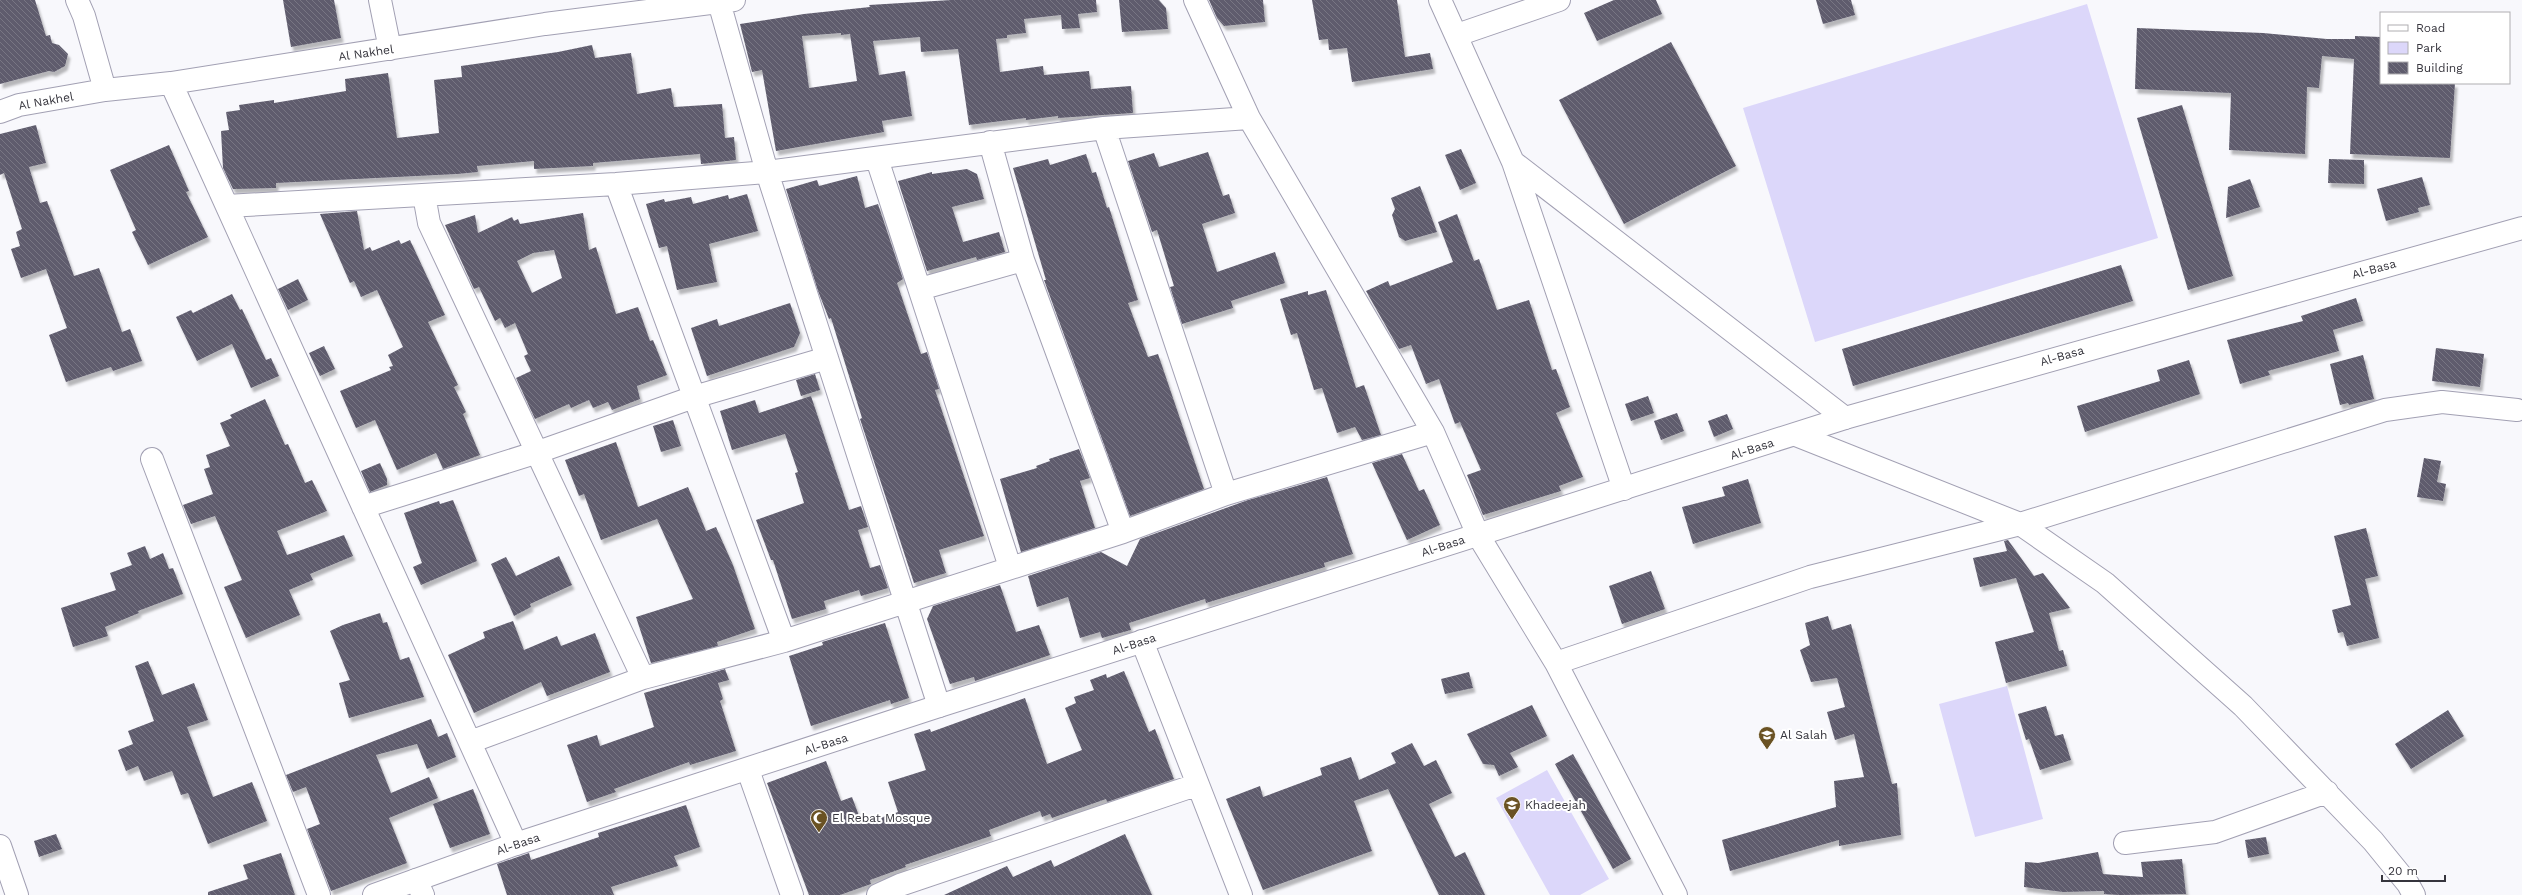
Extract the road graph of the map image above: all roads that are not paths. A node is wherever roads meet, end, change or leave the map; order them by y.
1 (77, 0) edge
2 (380, 0) edge
3 (1195, 0) edge
4 (1440, 0) edge
5 (1559, 0) edge
6 (726, 1) edge
7 (1457, 35) junction
8 (390, 49) junction
9 (171, 84) junction
10 (106, 90) junction
11 (0, 112) edge
12 (1249, 118) junction
13 (1104, 128) junction
14 (990, 142) junction
15 (877, 159) junction
16 (1513, 162) junction
17 (767, 172) junction
18 (616, 184) junction
19 (424, 195) junction
20 (227, 206) junction
21 (2522, 228) edge
22 (1023, 260) junction
23 (920, 289) junction
24 (827, 358) junction
25 (694, 397) junction
26 (2516, 410) dead end
27 (1845, 418) junction
28 (1433, 432) junction
29 (1796, 435) junction
30 (538, 452) junction
31 (152, 459) dead end
32 (1624, 489) junction
33 (1226, 494) junction
34 (363, 507) junction
35 (2020, 524) junction
36 (1123, 532) junction
37 (1478, 535) junction
38 (1010, 567) junction
39 (904, 602) junction
40 (784, 640) junction
41 (1142, 641) junction
42 (1556, 664) junction
43 (643, 678) junction
44 (939, 706) junction
45 (470, 742) junction
46 (748, 770) junction
47 (1196, 784) junction
48 (2327, 792) junction
49 (2124, 843) dead end
50 (516, 844) junction
51 (0, 846) edge
52 (419, 887) edge
53 (17, 895) edge
54 (319, 895) edge
55 (374, 895) edge
56 (792, 895) edge
57 (878, 895) edge
58 (1241, 895) edge
59 (1676, 895) edge
60 (2414, 895) edge

1 - 10 street
2 - 8 street
3 - 12 street
4 - 7 street
5 - 7 street
6 - 8 street, Al Nakhel
6 - 17 street
7 - 16 street
8 - 9 street, Al Nakhel
9 - 10 street, Al Nakhel
9 - 20 street
10 - 11 street, Al Nakhel
12 - 13 street
12 - 28 street
13 - 14 street
13 - 33 street
14 - 15 street
14 - 22 street
15 - 17 street
15 - 23 street
16 - 27 street
16 - 32 street
17 - 18 street
17 - 24 street
18 - 19 street
18 - 25 street
19 - 20 street
19 - 30 street
20 - 34 street
21 - 27 street, Al-Basa
22 - 23 street
22 - 36 street
23 - 38 street
24 - 25 street
24 - 39 street
25 - 30 street
25 - 40 street
26 - 35 street
27 - 29 street, Al-Basa
28 - 33 street
28 - 37 street
29 - 32 street, Al-Basa
29 - 35 street
30 - 34 street
30 - 43 street
31 - 54 street
32 - 37 street, Al-Basa
33 - 36 street
34 - 45 street
35 - 42 street
35 - 48 street
36 - 38 street
37 - 41 street, Al-Basa
37 - 42 street
38 - 39 street
39 - 40 street
39 - 44 street
40 - 43 street
41 - 44 street, Al-Basa
41 - 47 street
42 - 59 street
43 - 45 street
44 - 46 street, Al-Basa
45 - 50 street
46 - 50 street, Al-Basa
46 - 56 street
47 - 57 street
47 - 58 street
48 - 49 street
48 - 60 street
50 - 52 street, Al-Basa
51 - 53 street
52 - 55 street, Al-Basa

